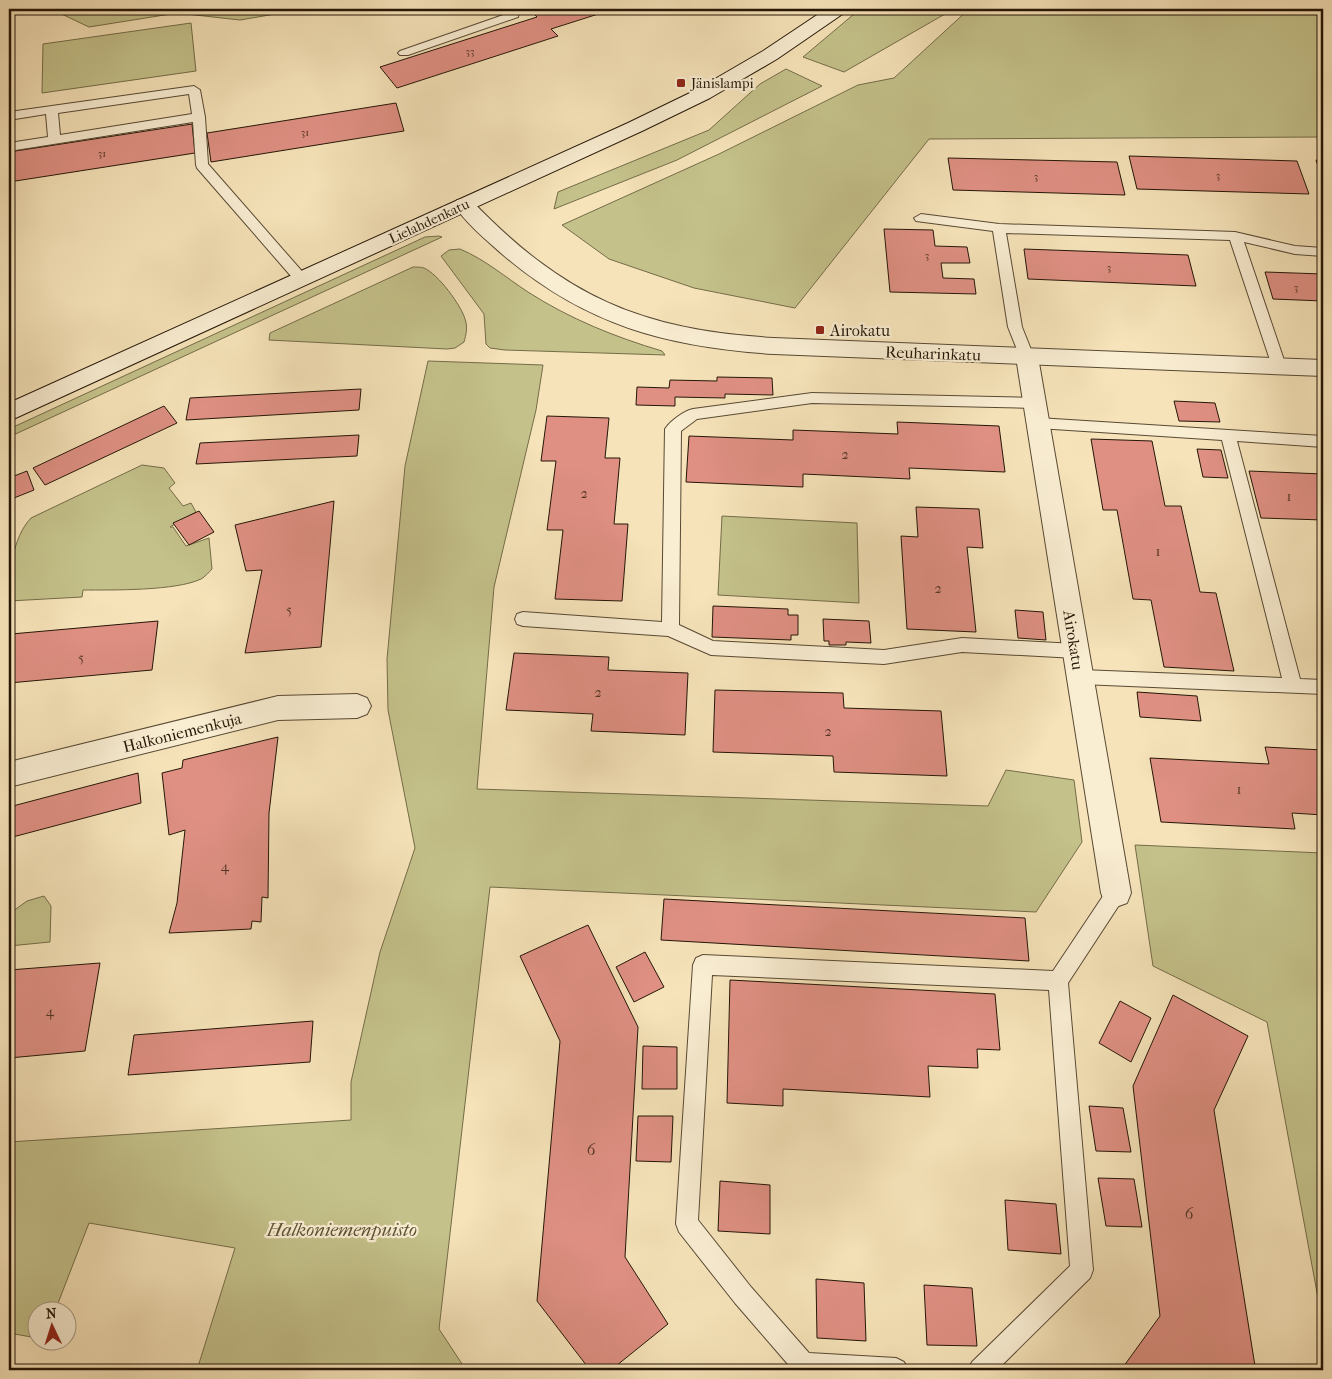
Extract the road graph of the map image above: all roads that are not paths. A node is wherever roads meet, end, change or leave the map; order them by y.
1 (515, 9) edge
2 (838, 9) edge
3 (404, 53) dead end
4 (52, 110) junction
5 (9, 116) edge
6 (199, 118) junction
7 (54, 140) junction
8 (9, 147) edge
9 (464, 205) junction
10 (921, 218) dead end
11 (999, 228) junction
12 (1235, 236) junction
13 (1323, 252) edge
14 (302, 280) junction
15 (1026, 357) junction
16 (1279, 366) junction
17 (1323, 368) edge
18 (10, 409) edge
19 (1037, 413) junction
20 (1228, 435) junction
21 (1323, 441) edge
22 (523, 619) dead end
23 (670, 629) junction
24 (1076, 651) junction
25 (1080, 677) junction
26 (1293, 686) junction
27 (1323, 687) edge
28 (357, 706) dead end
29 (9, 775) edge
30 (1116, 893) joint
31 (1058, 981) junction
32 (896, 1370) edge
33 (980, 1370) edge

1 - 3 lane
2 - 9 street, Lielahdenkatu
4 - 5 lane
4 - 6 lane
4 - 7 lane
6 - 7 lane
6 - 14 lane
7 - 8 lane
9 - 14 street, Lielahdenkatu
9 - 15 street, Reuharinkatu
10 - 11 lane
11 - 12 lane
11 - 15 lane
12 - 13 lane
12 - 16 lane
14 - 18 street, Lielahdenkatu
15 - 16 street, Reuharinkatu
15 - 19 street, Airokatu
16 - 17 street, Reuharinkatu
19 - 20 lane
19 - 23 lane
19 - 24 street, Airokatu
20 - 21 lane
20 - 26 lane
22 - 23 lane
23 - 24 lane
24 - 25 street, Airokatu
25 - 26 lane
25 - 30 street, Airokatu
26 - 27 lane
28 - 29 street, Halkoniemenkuja
30 - 31 lane
31 - 32 lane
31 - 33 lane

